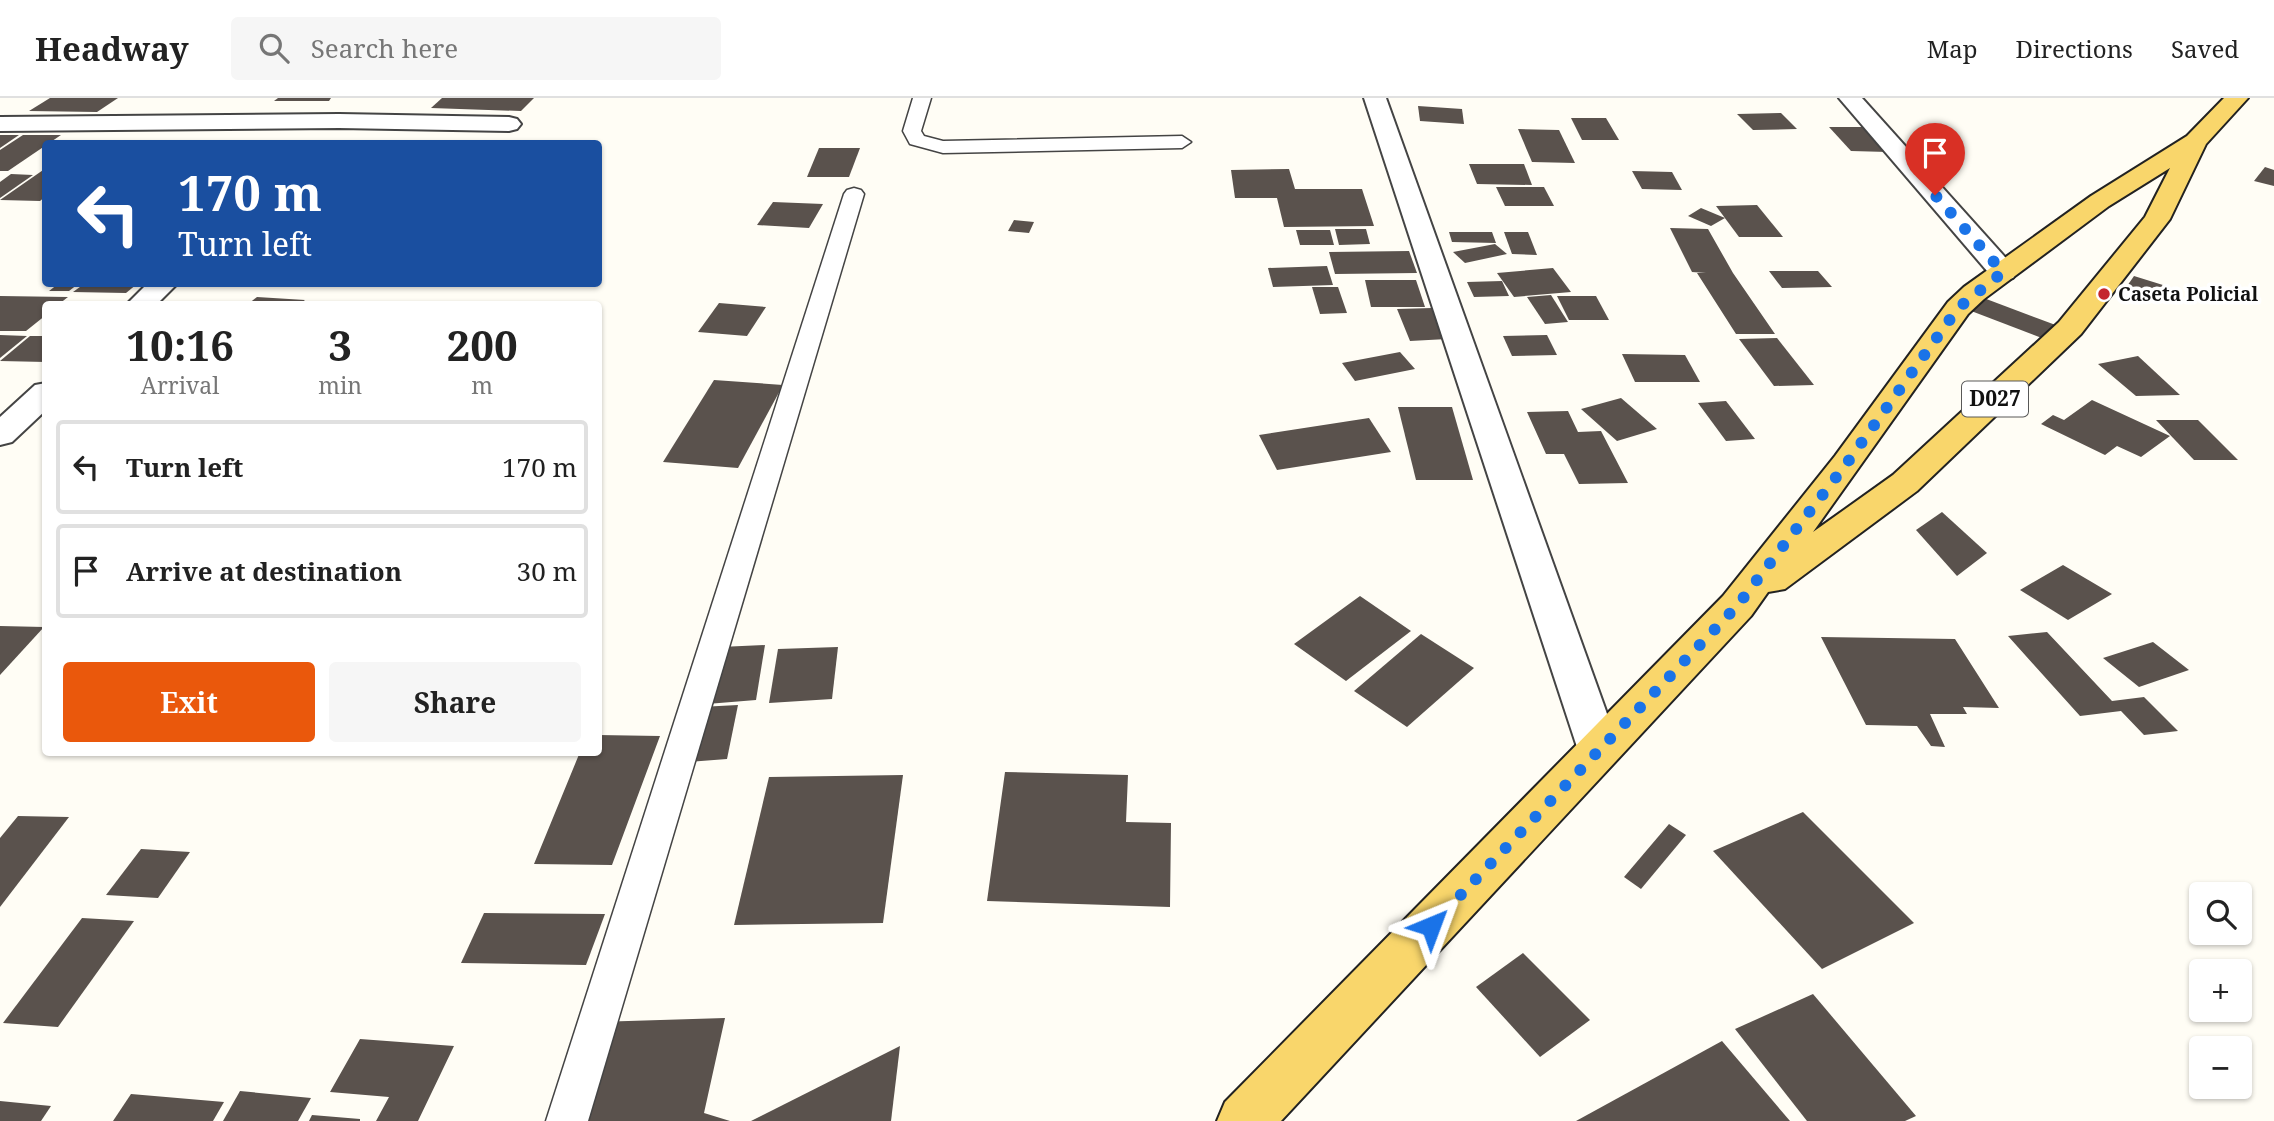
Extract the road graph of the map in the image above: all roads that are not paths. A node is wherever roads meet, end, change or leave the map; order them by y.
1 (368, 98) edge
2 (922, 98) edge
3 (1375, 98) edge
4 (1850, 98) edge
5 (2237, 98) edge
6 (339, 121) junction
7 (0, 124) edge
8 (509, 124) dead end
9 (318, 140) edge
10 (2195, 141) junction
11 (1182, 142) dead end
12 (854, 194) dead end
13 (2003, 272) junction
14 (160, 287) edge
15 (144, 301) edge
16 (42, 397) edge
17 (0, 435) edge
18 (1737, 606) junction
19 (1599, 750) junction
20 (568, 1121) edge
21 (1244, 1121) edge

1 - 6 street
2 - 11 lane
3 - 19 street
4 - 13 street
5 - 10 main road, D027
6 - 7 street
6 - 8 street
6 - 9 street
10 - 13 main road, D027
10 - 18 main road, D027
12 - 20 lane
13 - 18 main road, D027
14 - 15 street
16 - 17 street
18 - 19 main road, D027
19 - 21 main road, D027

